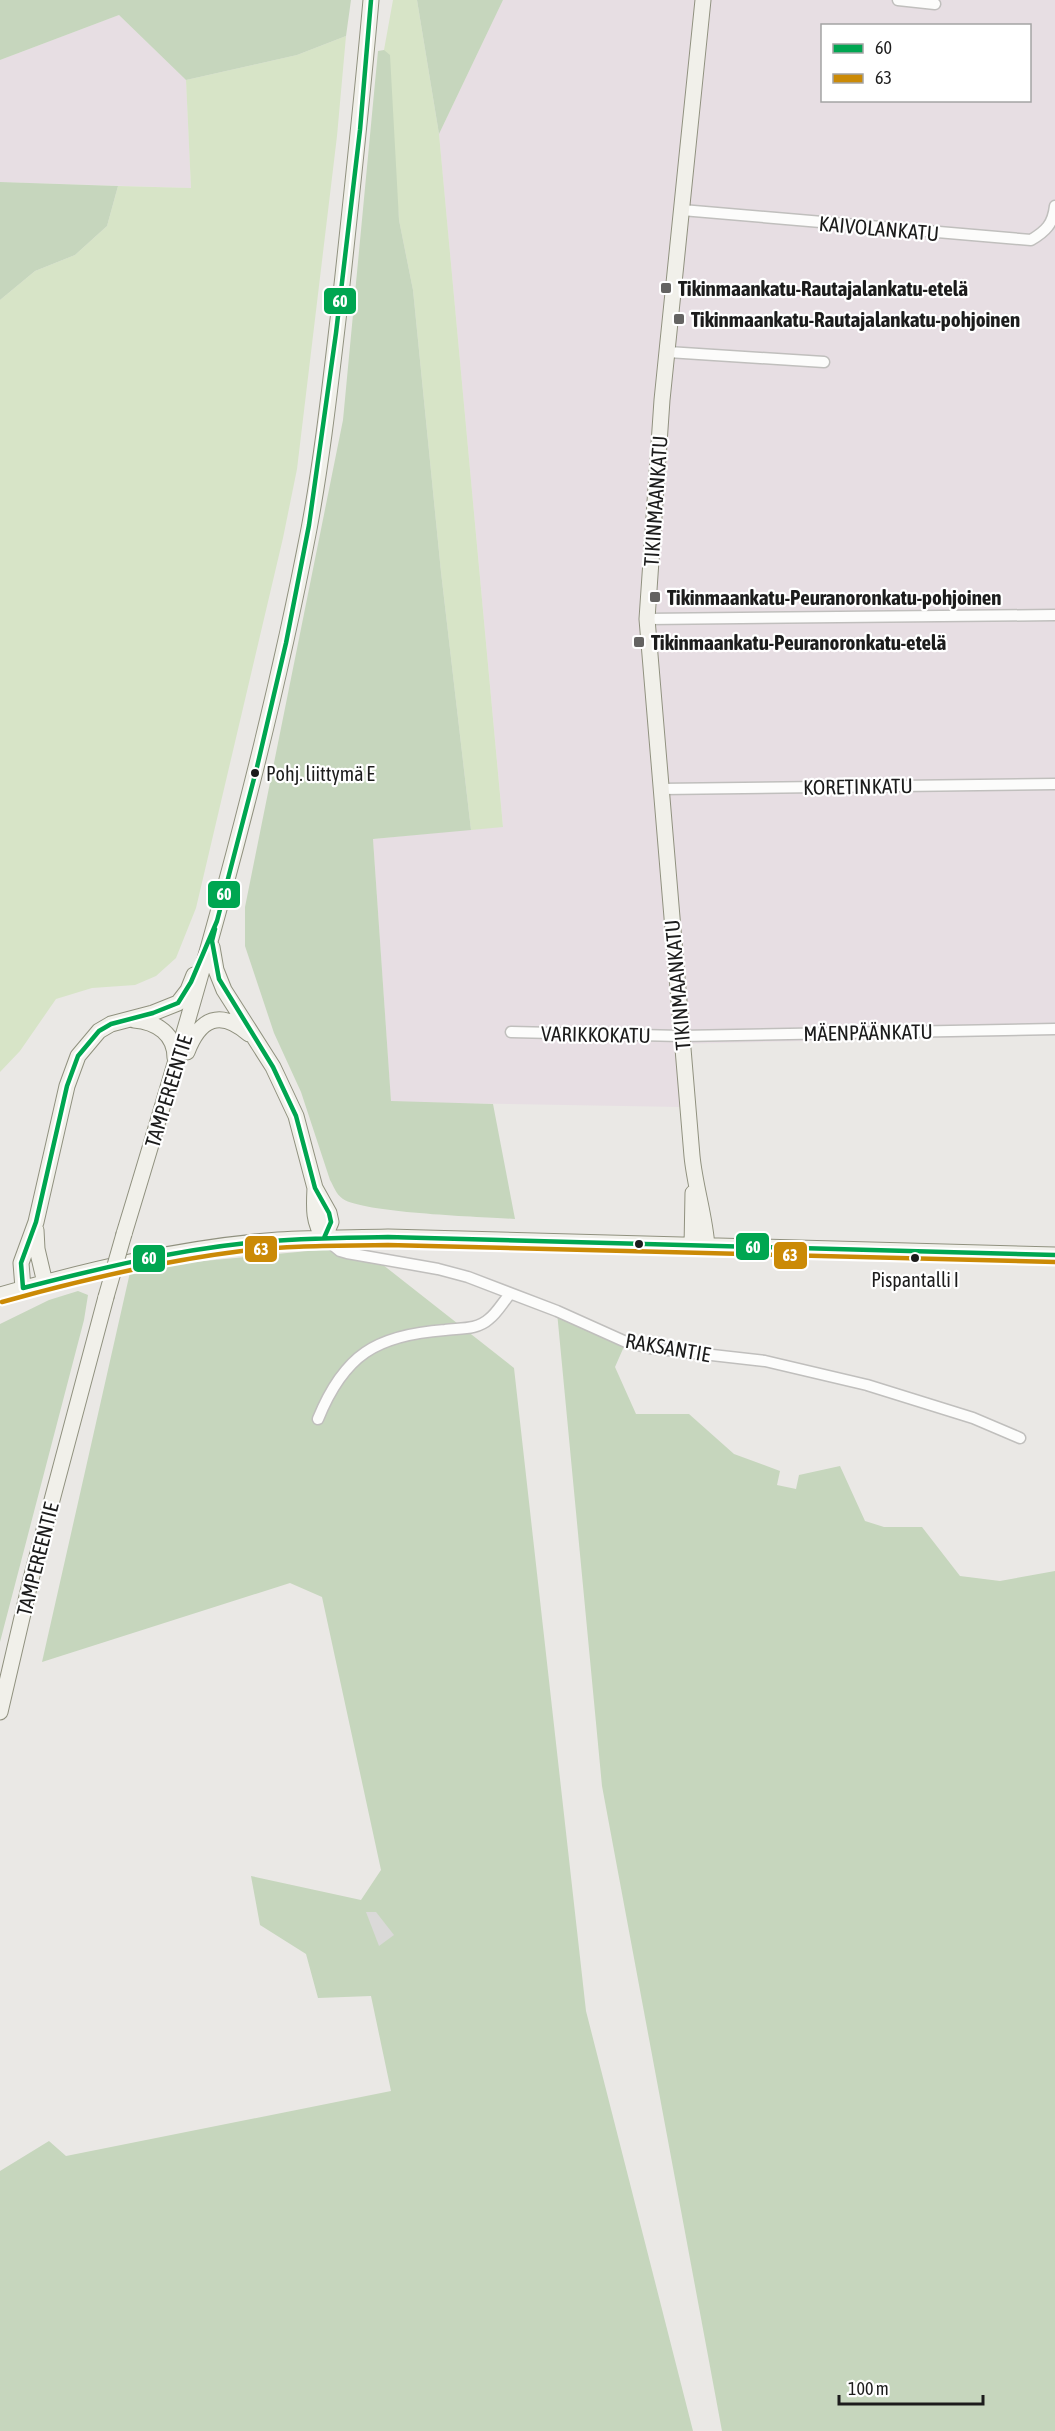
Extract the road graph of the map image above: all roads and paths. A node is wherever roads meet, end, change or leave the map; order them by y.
1 (371, 0) edge
2 (703, 0) edge
3 (898, 0) edge
4 (935, 3) dead end
5 (1055, 206) edge
6 (682, 210) junction
7 (668, 352) junction
8 (824, 362) dead end
9 (1055, 615) edge
10 (647, 619) junction
11 (1055, 784) edge
12 (661, 789) junction
13 (217, 921) junction
14 (212, 941) junction
15 (125, 1020) junction
16 (1055, 1029) edge
17 (511, 1032) dead end
18 (681, 1036) junction
19 (263, 1050) junction
20 (174, 1070) junction
21 (160, 1118) junction
22 (36, 1222) junction
23 (324, 1238) junction
24 (699, 1247) junction
25 (1055, 1255) edge
26 (45, 1282) junction
27 (22, 1288) junction
28 (510, 1294) junction
29 (0, 1295) edge
30 (318, 1419) dead end
31 (1020, 1438) dead end
32 (0, 1712) edge

1 - 13 main road, TAMPEREENTIE
2 - 6 main road, TIKINMAANKATU
3 - 4 street
5 - 6 street, KAIVOLANKATU
6 - 7 main road, TIKINMAANKATU
7 - 8 street
7 - 10 main road, TIKINMAANKATU
9 - 10 street
10 - 12 main road, TIKINMAANKATU
11 - 12 street, KORETINKATU
12 - 18 main road, TIKINMAANKATU
13 - 14 main road, TAMPEREENTIE
13 - 15 main road
14 - 19 main road
14 - 20 main road, TAMPEREENTIE
15 - 20 main road
15 - 22 main road
16 - 18 street, MÄENPÄÄNKATU
17 - 18 street, VARIKKOKATU
18 - 24 main road, TIKINMAANKATU
19 - 21 main road
19 - 23 main road
20 - 21 main road, TAMPEREENTIE
21 - 32 main road, TAMPEREENTIE, bridge
22 - 26 main road
22 - 27 main road
23 - 24 main road
23 - 26 main road
23 - 28 street, RAKSANTIE
24 - 25 main road
26 - 27 main road
27 - 29 main road
28 - 30 street
28 - 31 street, RAKSANTIE

